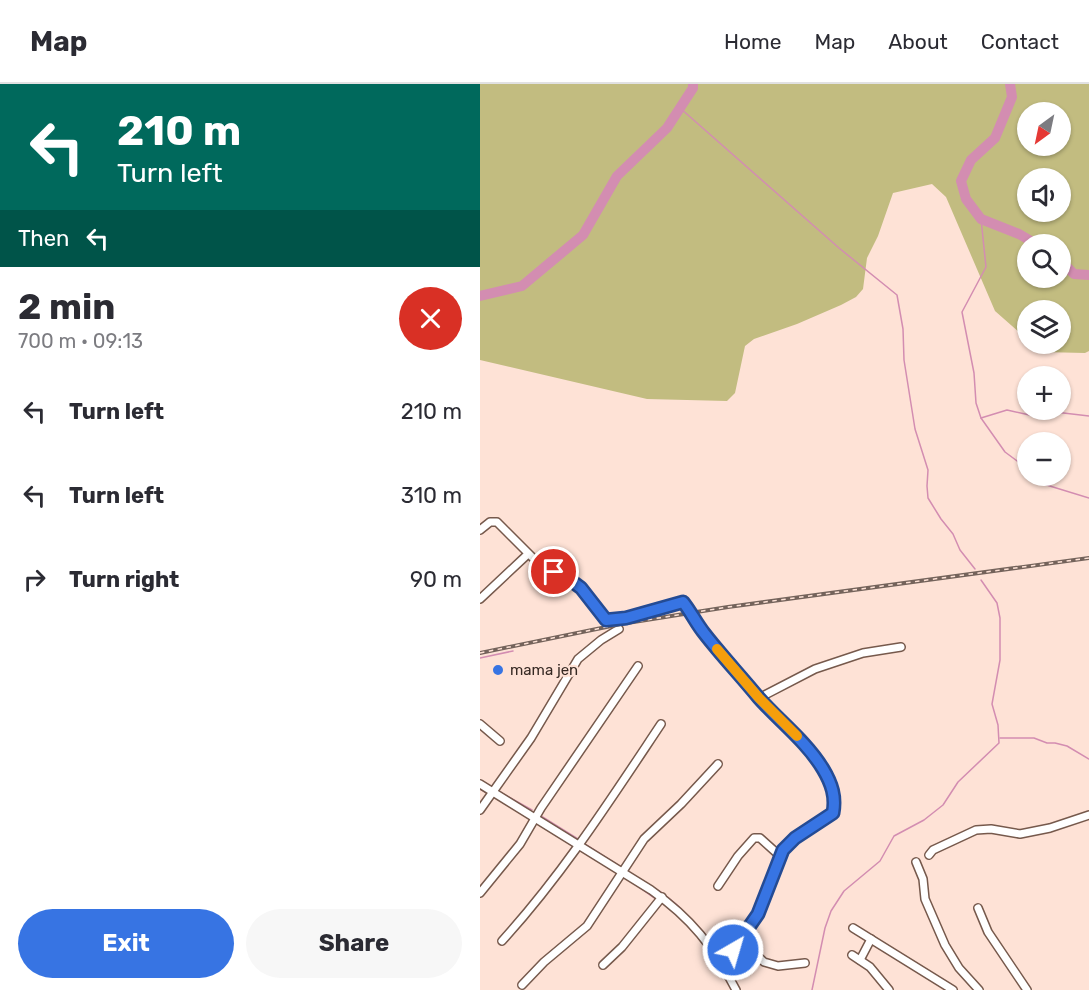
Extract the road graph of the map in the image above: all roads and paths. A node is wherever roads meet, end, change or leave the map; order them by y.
1 (480, 530) edge
2 (528, 554) junction
3 (480, 599) edge
4 (619, 629) dead end
5 (900, 648) dead end
6 (638, 666) dead end
7 (759, 698) junction
8 (480, 724) edge
9 (661, 724) dead end
10 (500, 741) dead end
11 (718, 764) dead end
12 (480, 784) edge
13 (493, 791) junction
14 (480, 810) edge
15 (1089, 815) edge
16 (536, 817) junction
17 (580, 845) junction
18 (780, 855) junction
19 (929, 855) dead end
20 (916, 862) dead end
21 (622, 872) junction
22 (718, 886) dead end
23 (480, 893) edge
24 (662, 897) junction
25 (978, 908) dead end
26 (853, 928) dead end
27 (871, 939) junction
28 (741, 940) junction
29 (502, 941) dead end
30 (852, 955) dead end
31 (860, 960) junction
32 (805, 963) dead end
33 (722, 964) junction
34 (603, 965) dead end
35 (522, 985) dead end
36 (736, 990) edge
37 (889, 990) edge
38 (953, 990) edge
39 (979, 990) edge
40 (1027, 990) edge

1 - 2 street
2 - 3 street
2 - 7 street
4 - 13 street
5 - 7 street
6 - 16 street
7 - 18 street
8 - 10 street
9 - 17 street
11 - 21 street
12 - 13 street
13 - 14 street
13 - 16 street
15 - 19 street
16 - 17 street
16 - 23 street
17 - 21 street
17 - 29 street
18 - 22 street
18 - 28 street
20 - 39 street
21 - 24 street
21 - 35 street
24 - 33 street
24 - 34 street
25 - 40 street
26 - 27 street
27 - 31 street
27 - 38 street
28 - 32 street
28 - 33 street
30 - 31 street
31 - 37 street
33 - 36 street

